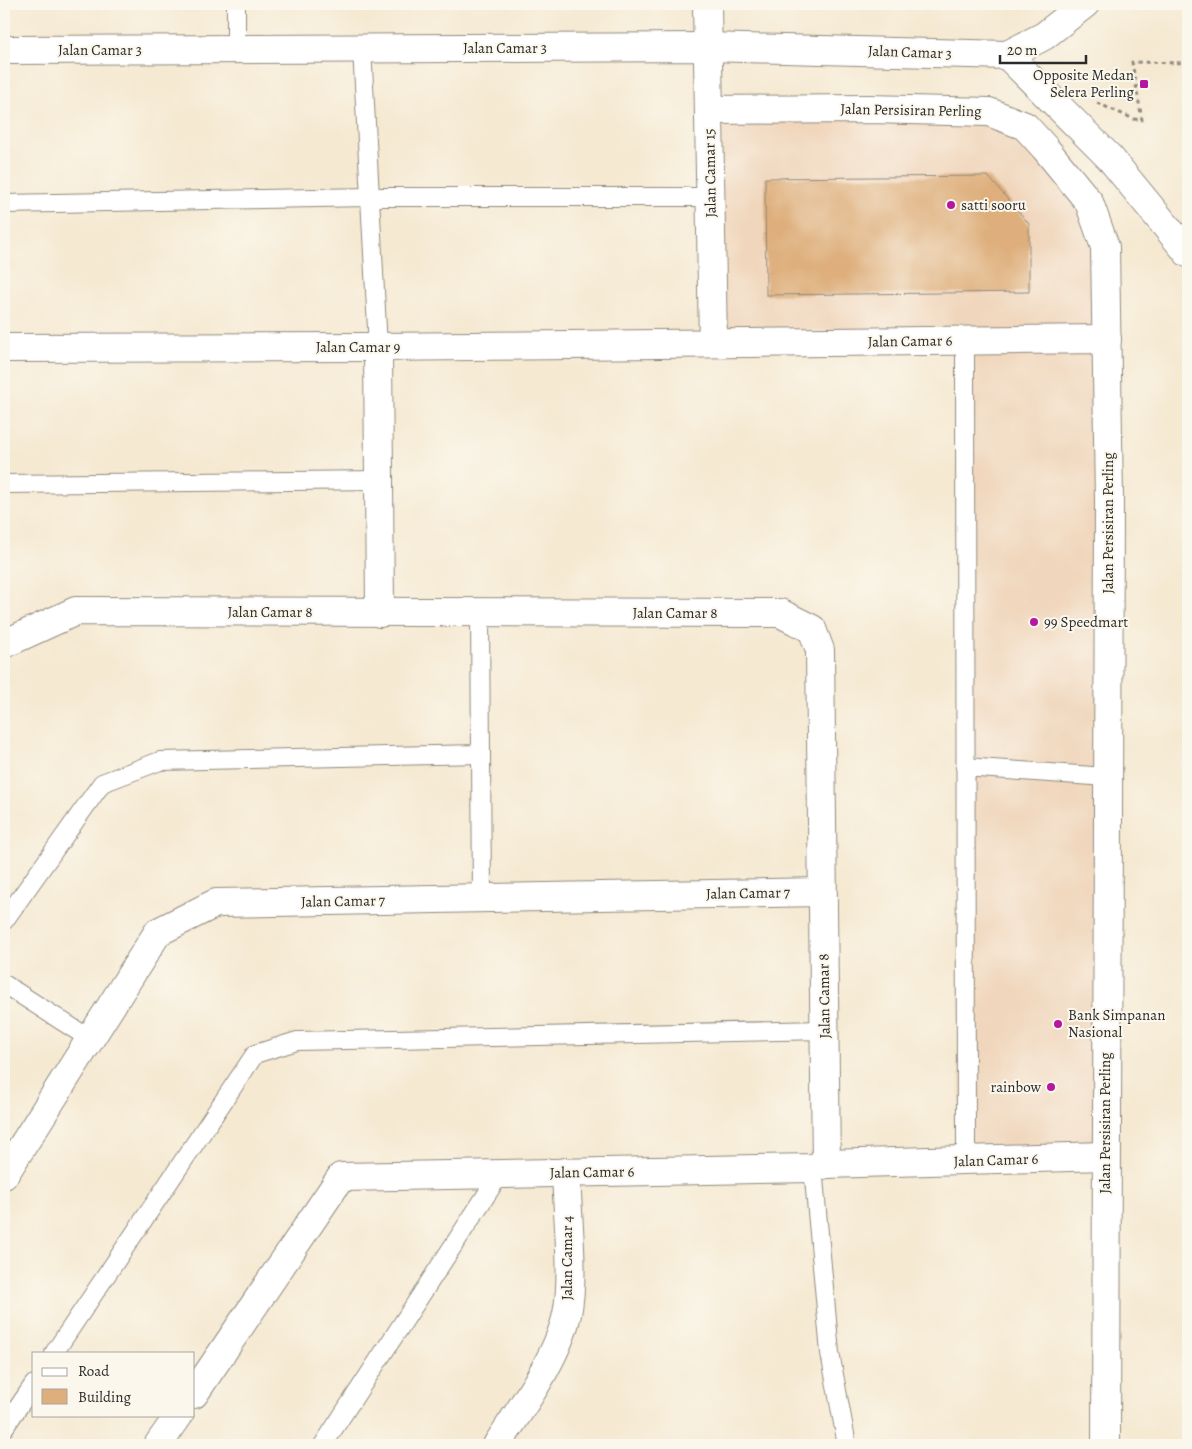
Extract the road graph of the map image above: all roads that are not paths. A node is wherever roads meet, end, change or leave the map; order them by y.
1 (236, 4) edge
2 (707, 4) edge
3 (1085, 4) edge
4 (708, 47) junction
5 (362, 48) junction
6 (236, 49) junction
7 (4, 50) edge
8 (1007, 55) junction
9 (709, 110) junction
10 (370, 197) junction
11 (711, 197) junction
12 (4, 204) edge
13 (1188, 253) edge
14 (1107, 339) junction
15 (966, 340) junction
16 (713, 343) junction
17 (378, 347) junction
18 (4, 348) edge
19 (379, 480) junction
20 (4, 484) edge
21 (380, 612) junction
22 (480, 612) junction
23 (4, 644) edge
24 (481, 754) junction
25 (966, 767) junction
26 (1107, 777) junction
27 (822, 892) junction
28 (482, 898) junction
29 (4, 922) edge
30 (4, 984) edge
31 (824, 1030) junction
32 (90, 1039) junction
33 (1105, 1156) junction
34 (966, 1160) junction
35 (820, 1166) junction
36 (566, 1172) junction
37 (500, 1174) junction
38 (4, 1175) edge
39 (55, 1352) edge
40 (32, 1387) edge
41 (195, 1393) edge
42 (178, 1416) edge
43 (4, 1428) edge
44 (158, 1445) edge
45 (323, 1445) edge
46 (497, 1445) edge
47 (847, 1445) edge
48 (1106, 1445) edge

1 - 6 lane
2 - 4 street, Jalan Camar 15
3 - 8 street, Jalan Camar 3
4 - 5 street, Jalan Camar 3
4 - 8 street, Jalan Camar 3
4 - 9 street, Jalan Camar 15
5 - 6 street, Jalan Camar 3
5 - 10 lane
6 - 7 street, Jalan Camar 3
8 - 13 street
9 - 11 street, Jalan Camar 15
9 - 14 street, Jalan Persisiran Perling
10 - 11 lane
10 - 12 lane
10 - 17 lane
11 - 16 street, Jalan Camar 15
14 - 15 street, Jalan Camar 6
14 - 26 street, Jalan Persisiran Perling
15 - 16 street, Jalan Camar 6
15 - 25 lane
16 - 17 street, Jalan Camar 9
17 - 18 street, Jalan Camar 9
17 - 19 street
19 - 20 lane
19 - 21 street
21 - 22 street, Jalan Camar 8
21 - 23 street, Jalan Camar 8
22 - 24 lane
22 - 27 street, Jalan Camar 8
24 - 28 lane
24 - 29 lane
25 - 26 lane
25 - 34 lane
26 - 33 street, Jalan Persisiran Perling
27 - 28 street, Jalan Camar 7
27 - 31 street, Jalan Camar 8
28 - 32 street, Jalan Camar 7
30 - 32 lane
31 - 35 street, Jalan Camar 8
31 - 39 lane
32 - 38 street, Jalan Camar 7
33 - 34 street, Jalan Camar 6
33 - 48 street, Jalan Persisiran Perling
34 - 35 street, Jalan Camar 6
35 - 36 street, Jalan Camar 6
35 - 47 lane
36 - 37 street, Jalan Camar 6
36 - 46 street, Jalan Camar 4
37 - 41 street, Jalan Camar 6
37 - 45 lane
40 - 43 lane
42 - 44 street

